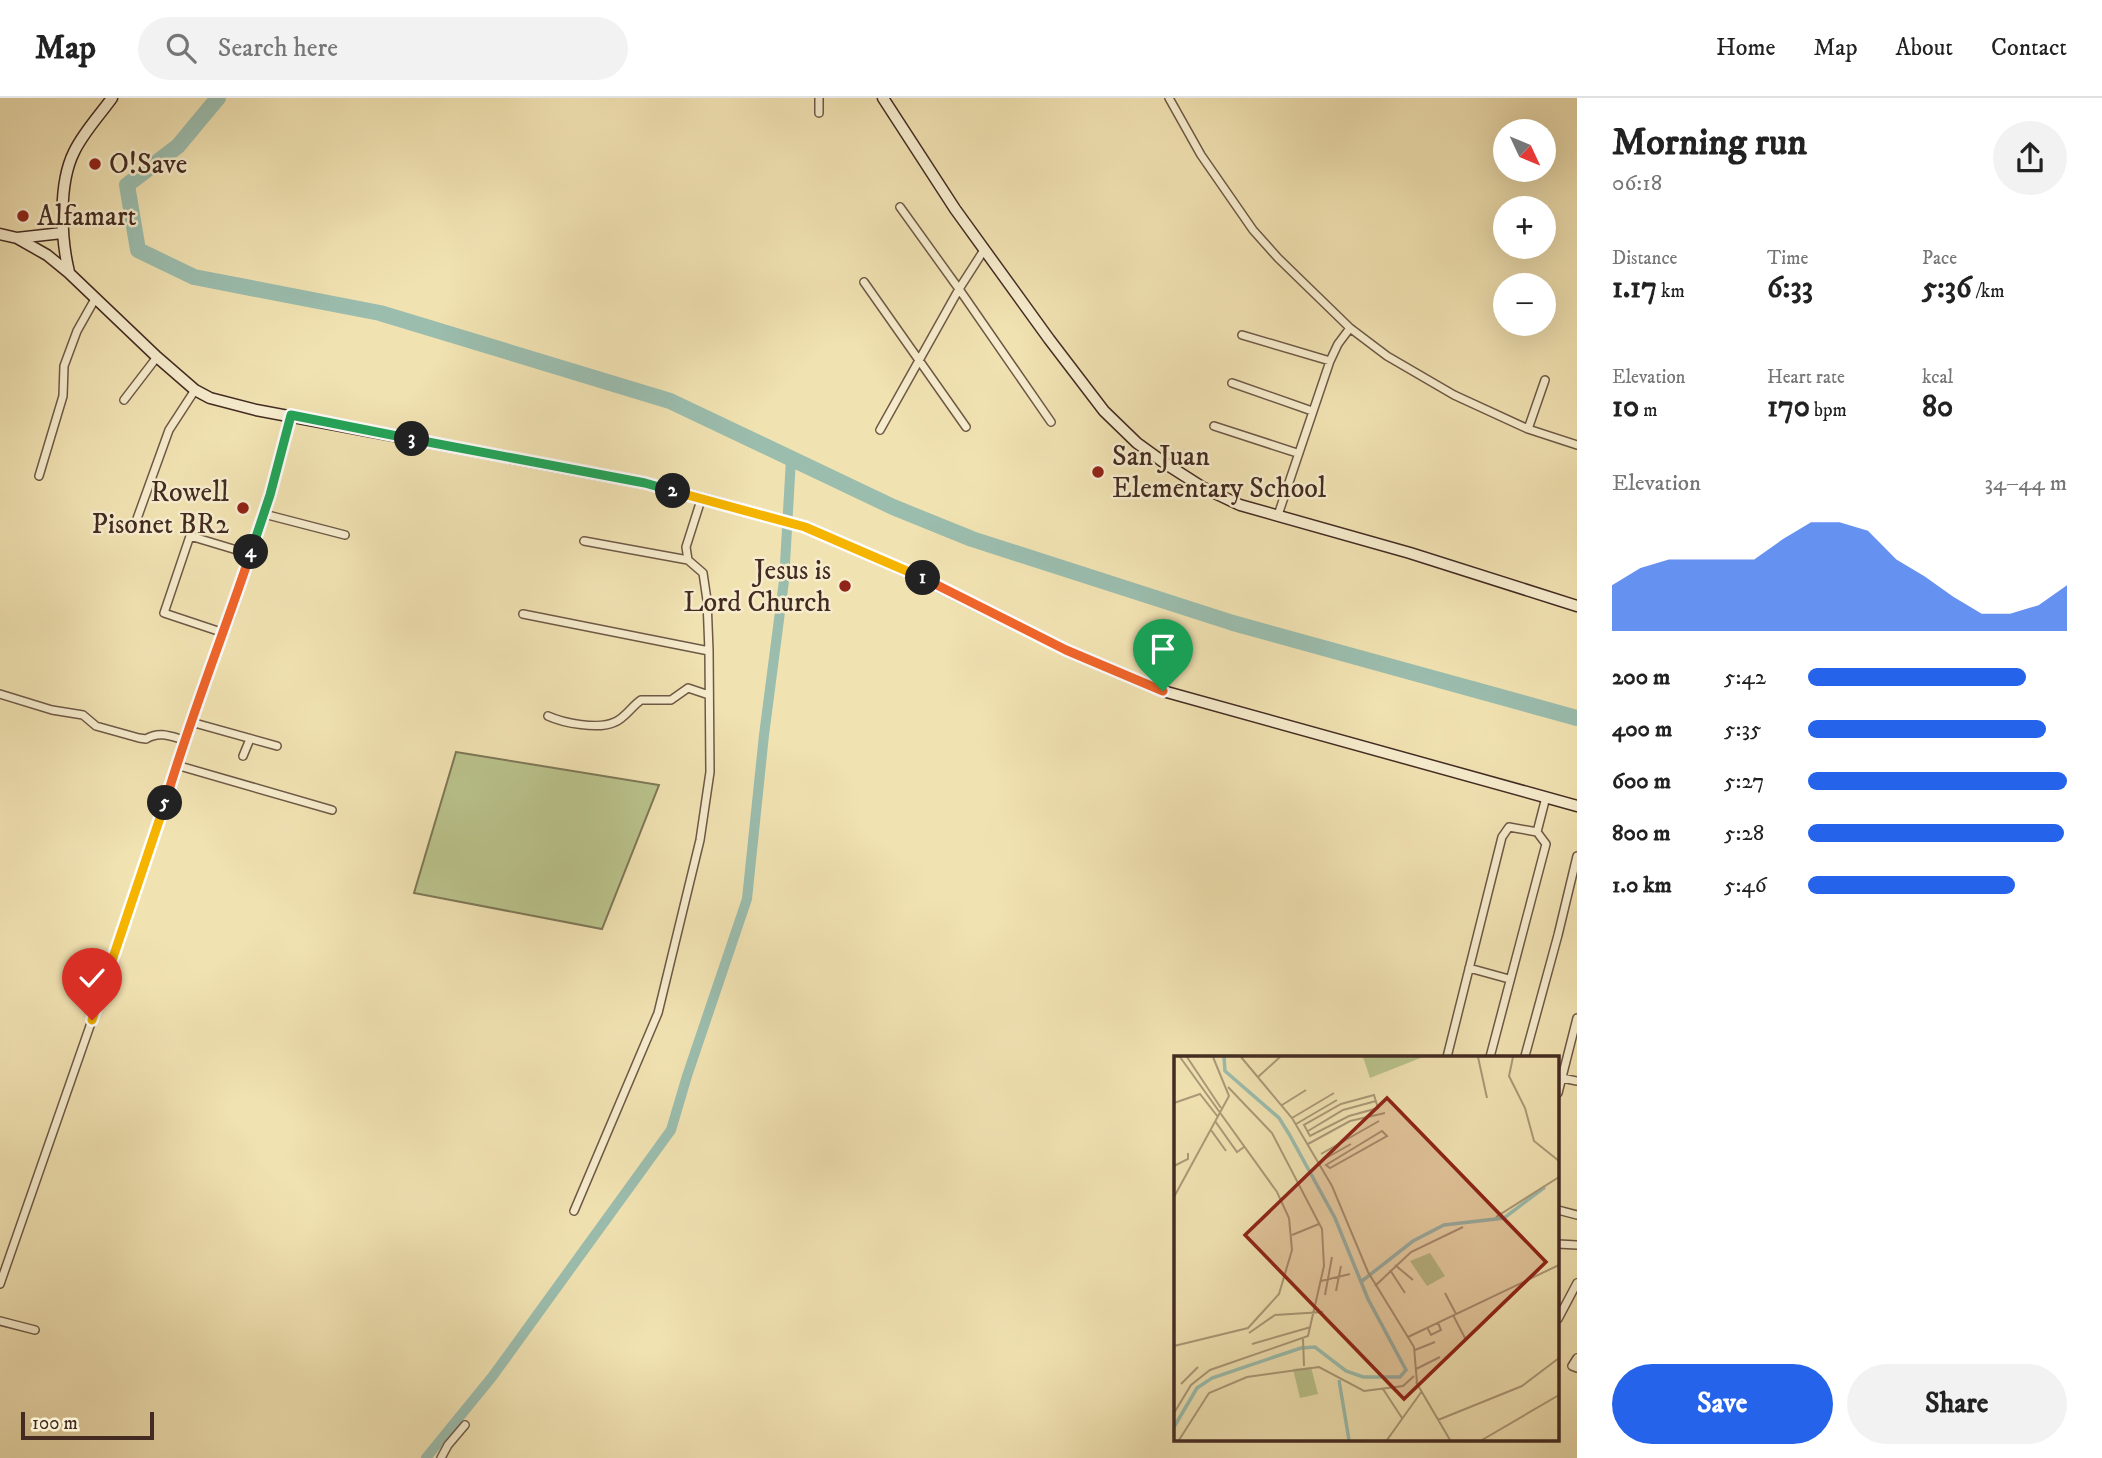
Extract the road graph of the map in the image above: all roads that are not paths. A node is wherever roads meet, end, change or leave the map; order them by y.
1 (111, 98) edge
2 (819, 98) edge
3 (883, 98) edge
4 (1169, 98) edge
5 (819, 113) dead end
6 (900, 207) dead end
7 (62, 233) junction
8 (0, 234) edge
9 (18, 238) junction
10 (984, 250) junction
11 (69, 272) junction
12 (864, 282) dead end
13 (960, 289) junction
14 (95, 299) junction
15 (1350, 328) junction
16 (1242, 335) dead end
17 (157, 357) junction
18 (920, 360) junction
19 (1329, 361) junction
20 (1545, 380) dead end
21 (1232, 383) dead end
22 (195, 390) junction
23 (124, 400) dead end
24 (1312, 411) junction
25 (291, 415) junction
26 (1051, 422) dead end
27 (1214, 426) dead end
28 (965, 427) dead end
29 (1528, 429) junction
30 (880, 430) dead end
31 (1577, 445) edge
32 (1297, 453) junction
33 (39, 476) dead end
34 (701, 500) junction
35 (264, 514) junction
36 (1278, 515) junction
37 (134, 527) dead end
38 (345, 535) dead end
39 (583, 541) dead end
40 (250, 555) junction
41 (688, 560) junction
42 (1577, 606) edge
43 (523, 614) dead end
44 (224, 634) junction
45 (709, 651) junction
46 (0, 694) edge
47 (709, 695) junction
48 (548, 716) dead end
49 (191, 722) junction
50 (250, 739) junction
51 (184, 740) junction
52 (277, 746) dead end
53 (243, 757) dead end
54 (176, 765) junction
55 (1546, 797) junction
56 (1577, 806) edge
57 (332, 810) dead end
58 (1537, 832) junction
59 (1577, 856) edge
60 (1469, 968) junction
61 (1509, 979) junction
62 (1577, 1018) edge
63 (1447, 1056) edge
64 (1490, 1056) edge
65 (1525, 1056) edge
66 (1562, 1078) junction
67 (1577, 1082) edge
68 (1560, 1086) edge
69 (574, 1211) dead end
70 (1560, 1211) edge
71 (1577, 1215) edge
72 (1577, 1283) edge
73 (0, 1284) edge
74 (1560, 1313) edge
75 (0, 1321) edge
76 (35, 1330) dead end
77 (1577, 1357) edge
78 (1577, 1368) edge
79 (466, 1425) dead end
80 (441, 1458) edge

1 - 7 street
2 - 5 street
3 - 10 street
4 - 15 street
6 - 13 street
7 - 9 street
7 - 11 street
8 - 9 street
9 - 11 street
10 - 13 street
10 - 36 street
11 - 14 street
12 - 18 street
13 - 18 street
13 - 26 street
14 - 17 street
14 - 33 street
15 - 19 street
15 - 29 street
16 - 19 street
17 - 22 street
17 - 23 street
18 - 28 street
18 - 30 street
19 - 24 street
20 - 29 street
21 - 24 street
22 - 25 street
22 - 37 street
24 - 32 street
25 - 34 street
25 - 35 street
27 - 32 street
29 - 31 street
32 - 36 street
34 - 41 street
34 - 55 street
35 - 38 street
35 - 40 street
36 - 42 street
39 - 41 street
40 - 44 street
40 - 44 street
41 - 45 street
43 - 45 street
44 - 49 street
45 - 47 street
46 - 51 street
47 - 48 street
47 - 69 street
49 - 50 street
49 - 51 street
50 - 52 street
50 - 53 street
51 - 54 street
54 - 57 street
54 - 73 street
55 - 56 street
55 - 58 street
58 - 60 street
58 - 61 street
59 - 65 street
60 - 61 street
60 - 63 street
61 - 64 street
62 - 66 street
66 - 67 street
66 - 68 street
70 - 71 street
72 - 74 street
75 - 76 street
77 - 78 street
79 - 80 street

